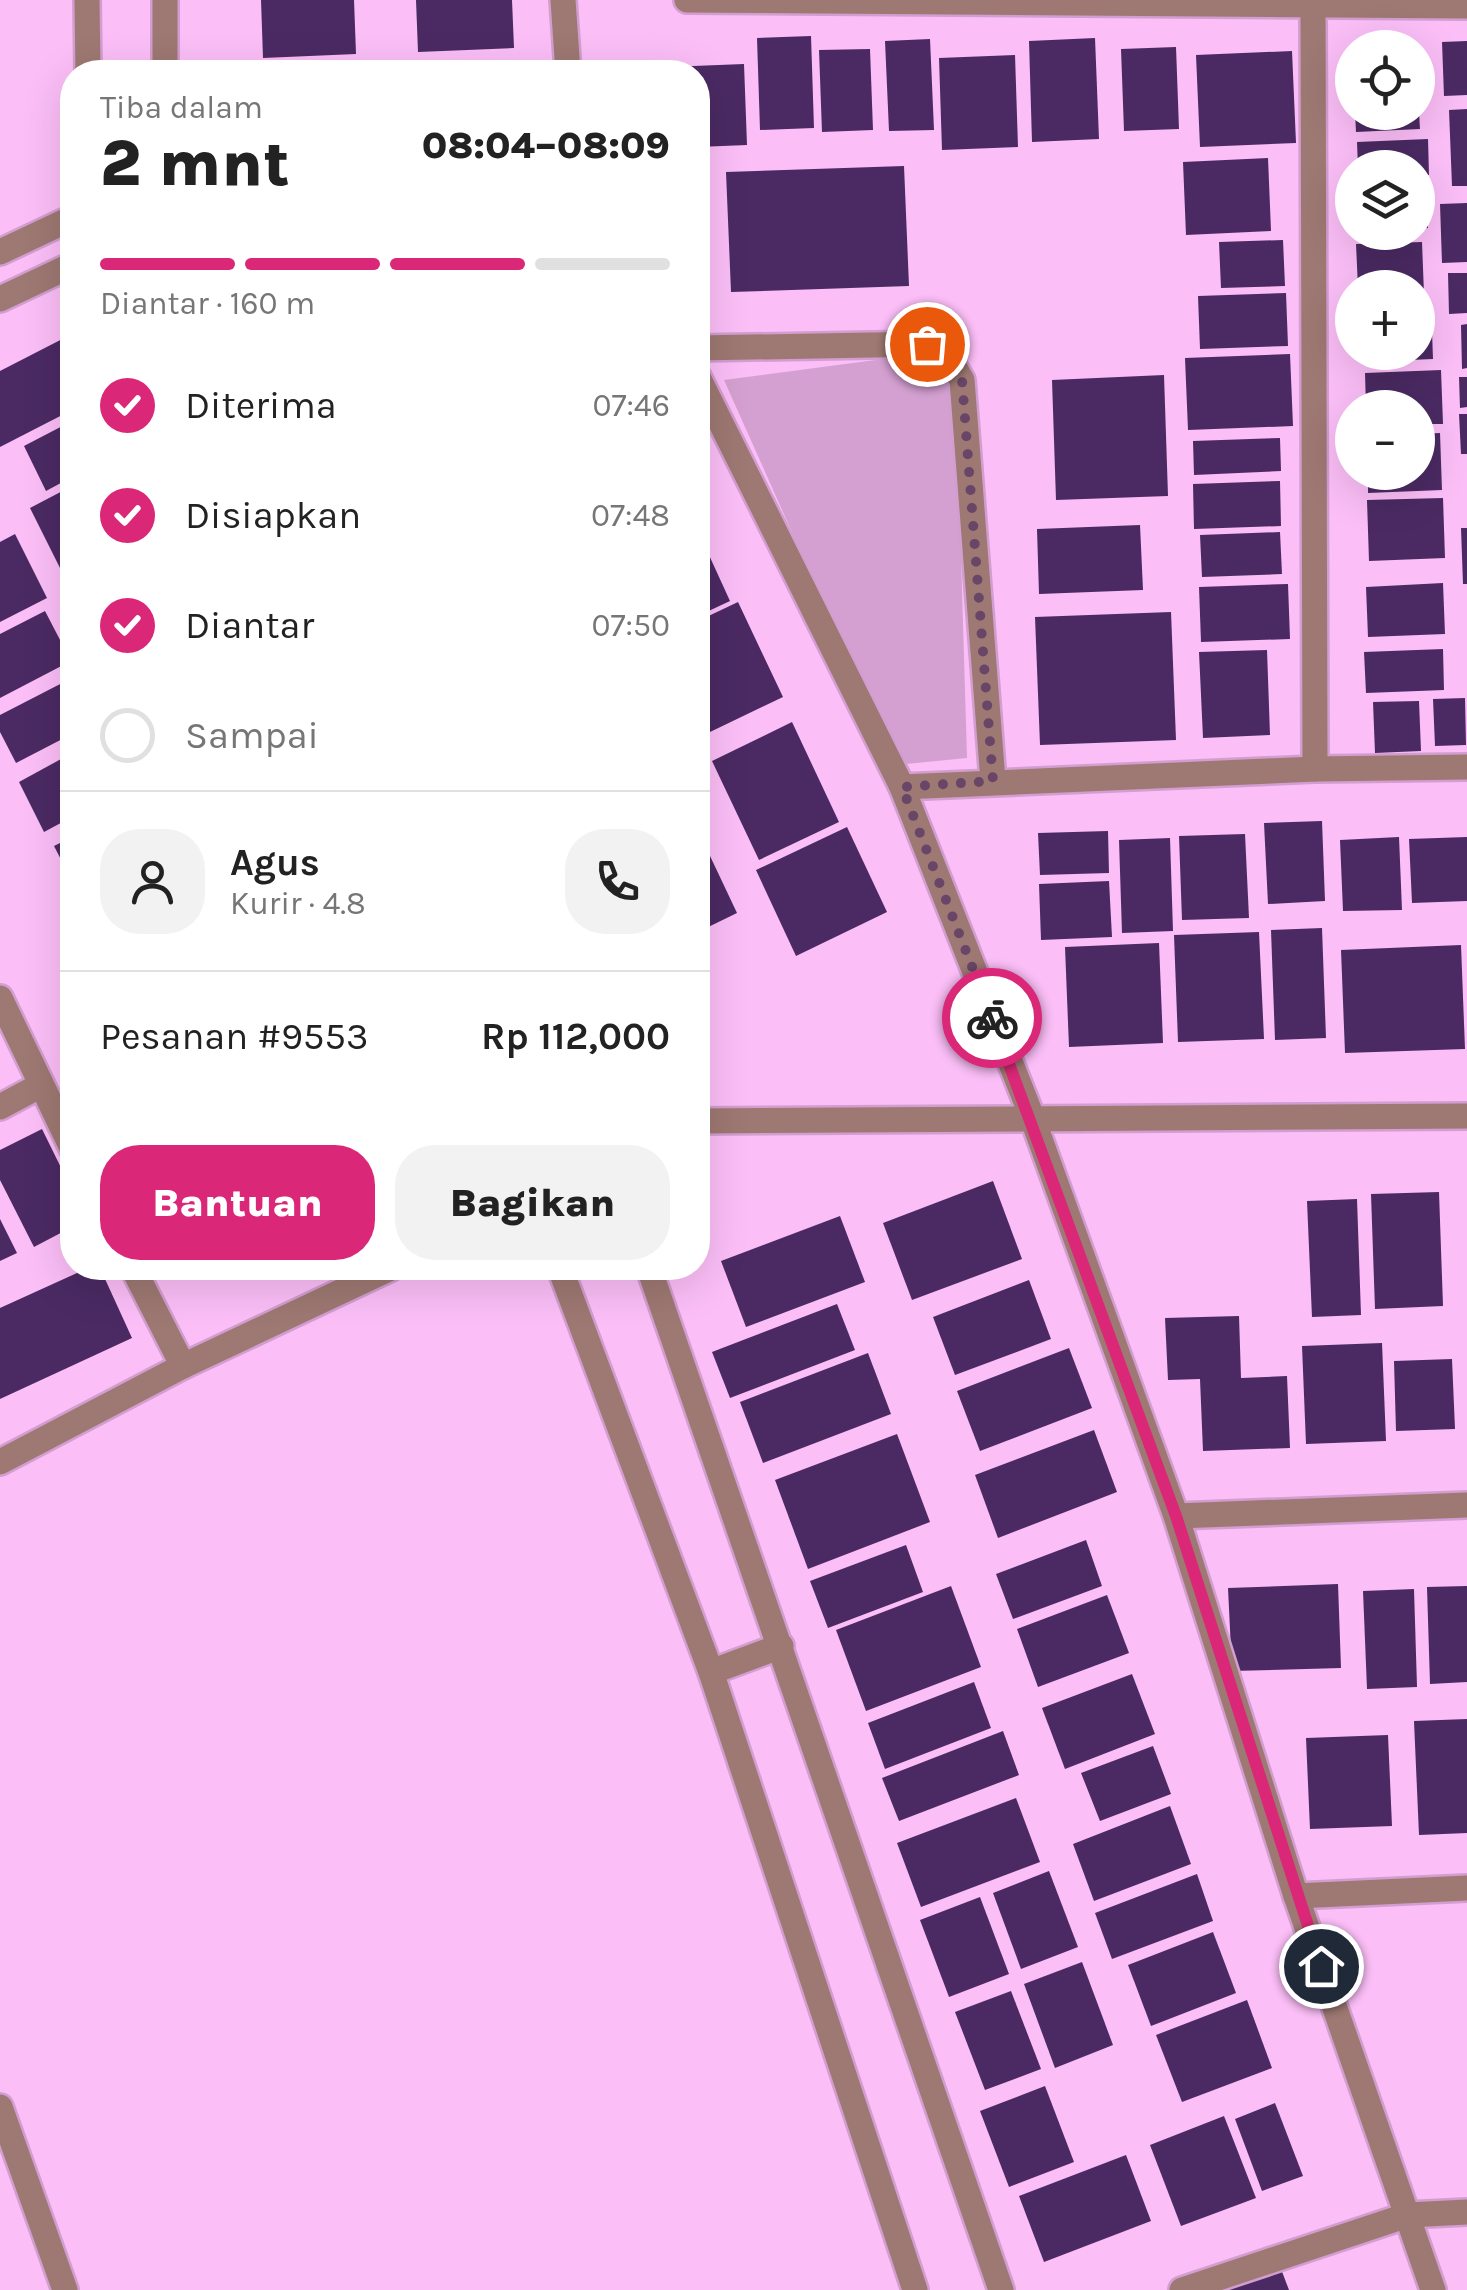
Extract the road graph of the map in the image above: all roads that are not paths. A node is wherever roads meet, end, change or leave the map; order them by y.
1 (87, 0) edge
2 (165, 0) edge
3 (563, 0) edge
4 (687, 0) edge
5 (1313, 5) junction
6 (1467, 6) edge
7 (88, 60) edge
8 (164, 60) edge
9 (567, 60) edge
10 (60, 224) edge
11 (0, 252) edge
12 (60, 271) edge
13 (0, 299) edge
14 (710, 348) edge
15 (710, 401) edge
16 (1467, 767) edge
17 (1315, 769) junction
18 (993, 781) junction
19 (902, 787) junction
20 (0, 998) edge
21 (41, 1086) junction
22 (0, 1107) edge
23 (1467, 1116) edge
24 (1032, 1117) junction
25 (710, 1121) edge
26 (60, 1124) edge
27 (139, 1280) edge
28 (366, 1280) edge
29 (564, 1280) edge
30 (653, 1280) edge
31 (183, 1366) junction
32 (0, 1462) edge
33 (1467, 1505) edge
34 (1176, 1516) junction
35 (782, 1646) junction
36 (710, 1672) junction
37 (1467, 1888) edge
38 (1296, 1896) junction
39 (0, 2108) edge
40 (10, 2164) edge
41 (1467, 2212) edge
42 (1408, 2215) junction
43 (65, 2290) edge
44 (915, 2290) edge
45 (1000, 2290) edge
46 (1182, 2290) edge
47 (1433, 2290) edge

1 - 7 street
2 - 8 street
3 - 9 street
4 - 5 street
5 - 6 street
5 - 17 street
10 - 11 street
12 - 13 street
14 - 18 street
15 - 19 street
16 - 17 street
17 - 18 street
18 - 19 street
19 - 24 street
20 - 21 street
21 - 22 street
21 - 26 street
23 - 24 street
24 - 25 street
24 - 34 street
27 - 31 street
28 - 31 street
29 - 36 street
30 - 35 street
31 - 32 street
33 - 34 street
34 - 38 street
35 - 36 street
35 - 45 street
36 - 44 street
37 - 38 street
38 - 42 street
39 - 40 street
40 - 43 street
41 - 42 street
42 - 46 street
42 - 47 street

